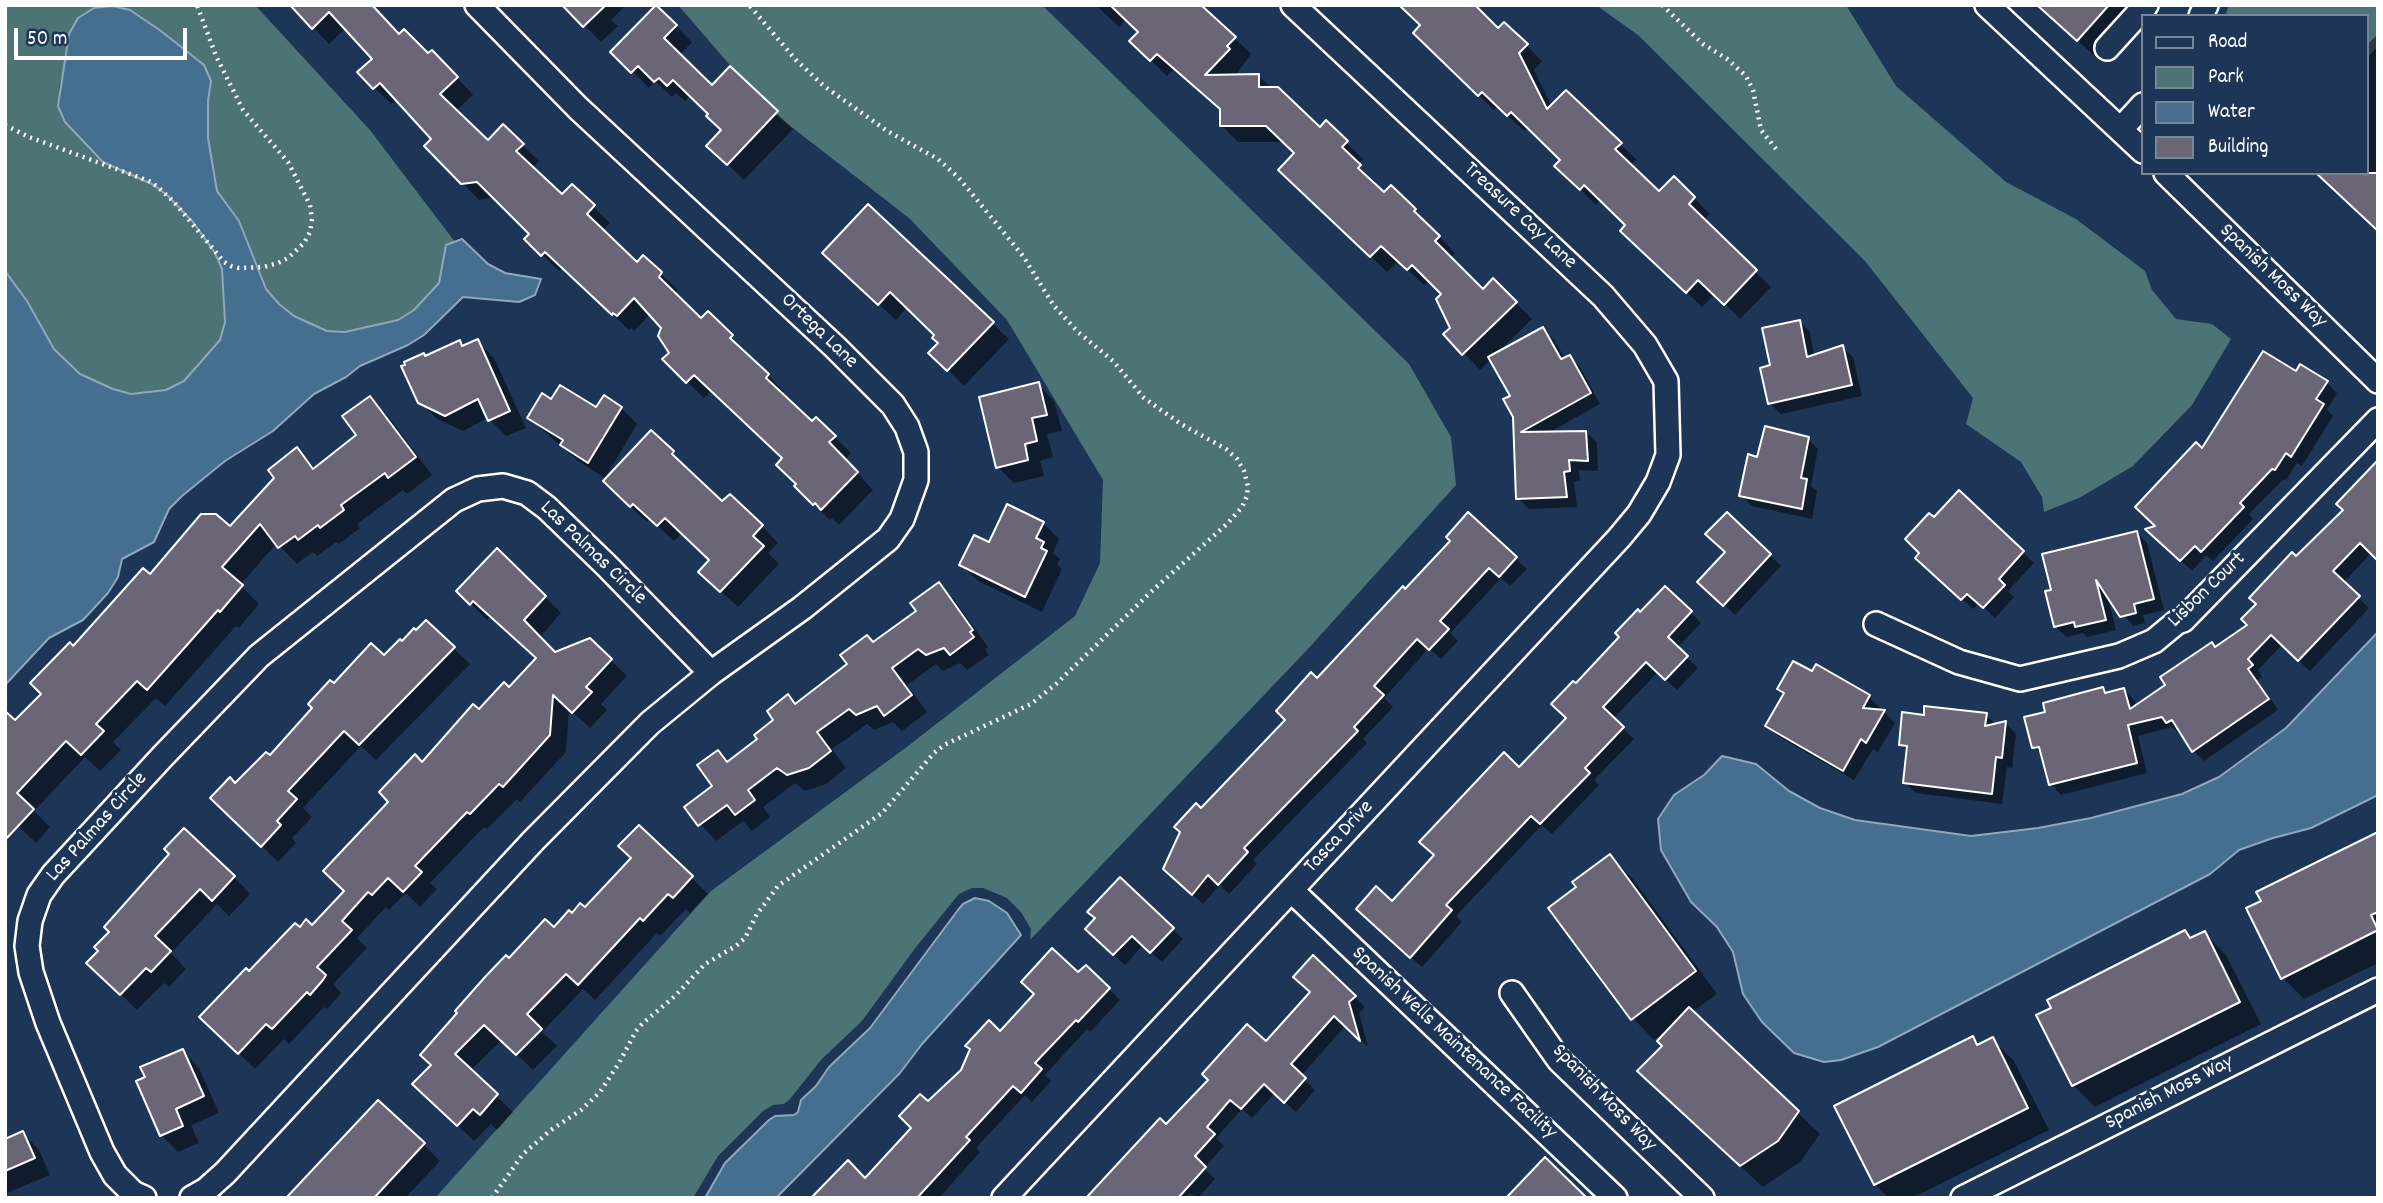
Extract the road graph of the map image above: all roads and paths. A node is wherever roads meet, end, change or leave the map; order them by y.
1 (197, 5) edge
2 (477, 5) edge
3 (749, 5) edge
4 (1293, 5) edge
5 (1662, 5) edge
6 (1987, 5) edge
7 (2146, 5) edge
8 (2107, 48) dead end
9 (2142, 106) edge
10 (5, 125) edge
11 (2121, 130) junction
12 (1776, 149) dead end
13 (2142, 150) edge
14 (2168, 175) edge
15 (2378, 381) edge
16 (2378, 420) edge
17 (1663, 468) joint
18 (1876, 624) dead end
19 (711, 673) junction
20 (1291, 890) junction
21 (2378, 990) edge
22 (1512, 993) dead end
23 (144, 1198) edge
24 (192, 1198) edge
25 (492, 1198) edge
26 (1004, 1198) edge
27 (1615, 1198) edge
28 (1702, 1198) edge
29 (1963, 1198) edge

1 - 10 path
2 - 19 street, Ortega Lane
3 - 25 path
4 - 17 street, Treasure Cay Lane
5 - 12 path
6 - 11 street
7 - 8 street
9 - 11 street
11 - 13 street
14 - 15 street, Spanish Moss Way
16 - 18 street, Lisbon Court
17 - 20 street, Tasca Drive
19 - 23 street, Las Palmas Circle
19 - 24 street
20 - 26 street, Tasca Drive
20 - 27 street, Spanish Wells Maintenance Facility
21 - 29 street, Spanish Moss Way
22 - 28 street, Spanish Moss Way

